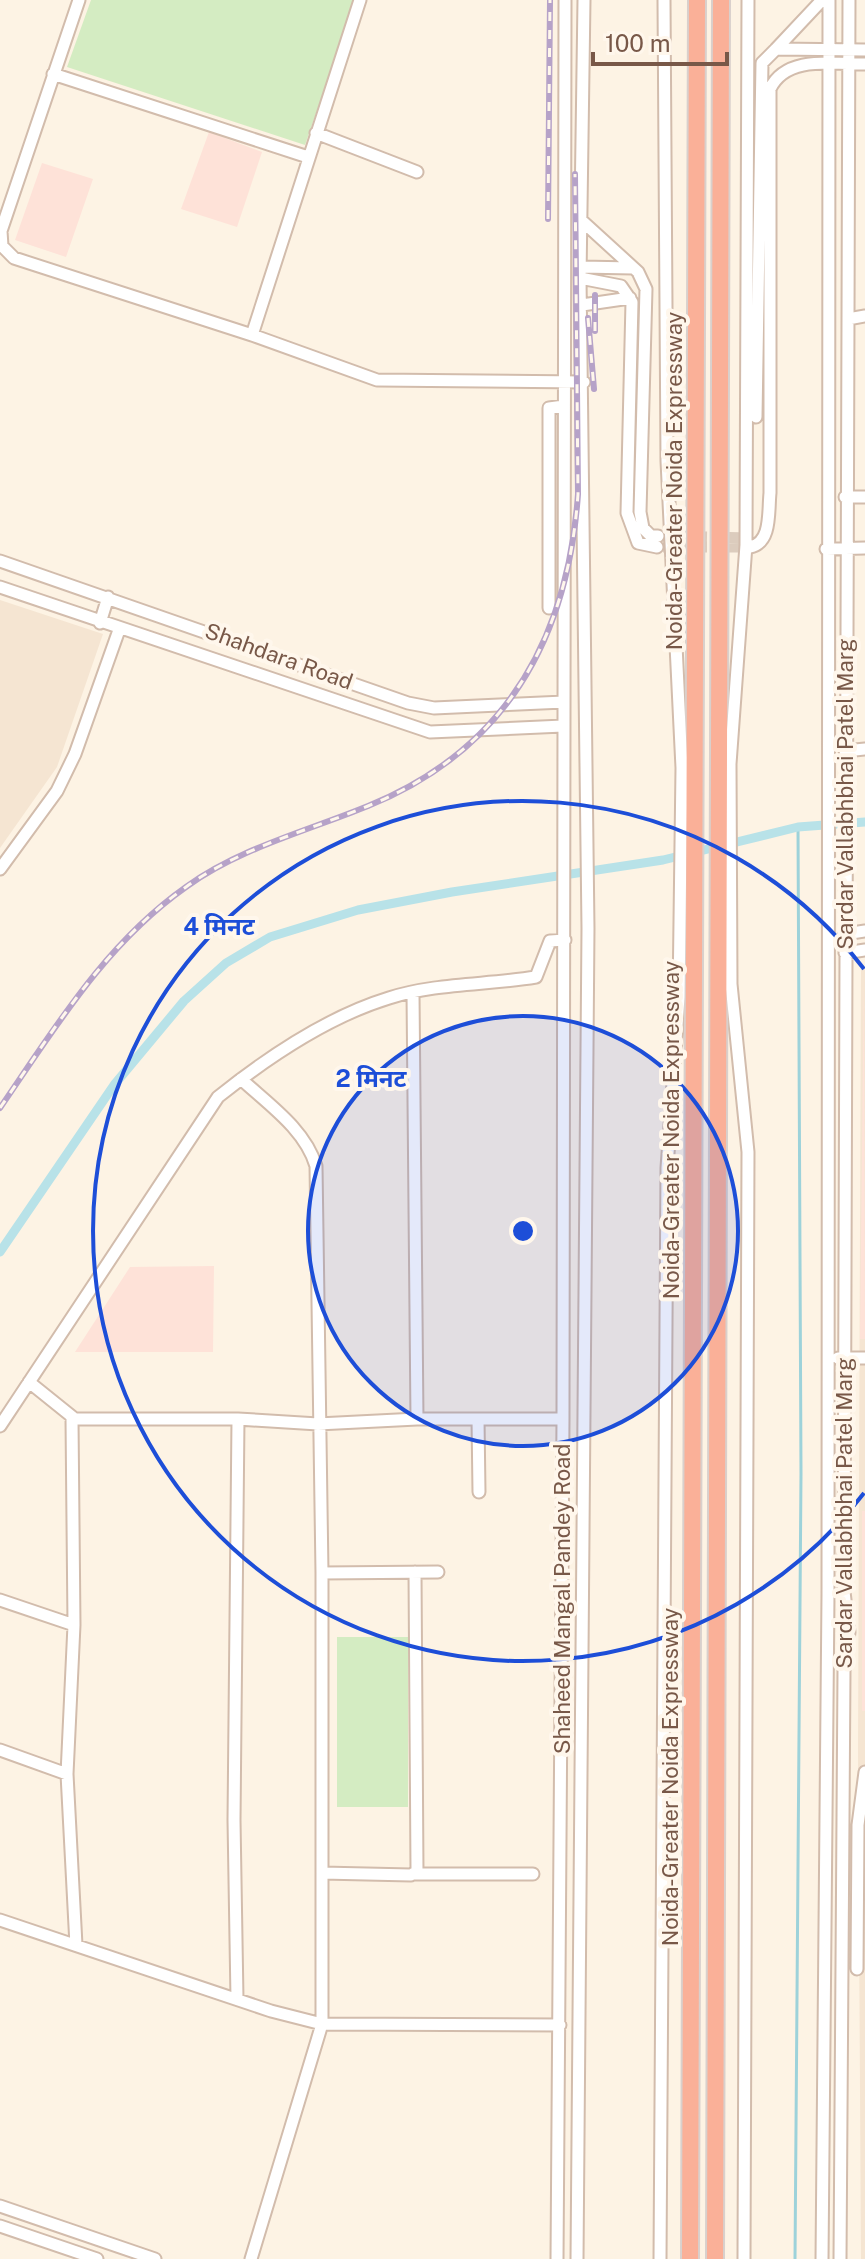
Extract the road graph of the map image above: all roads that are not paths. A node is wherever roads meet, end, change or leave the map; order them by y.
1 (79, 0) edge
2 (360, 0) edge
3 (565, 0) edge
4 (584, 0) edge
5 (664, 0) edge
6 (697, 0) edge
7 (721, 0) edge
8 (748, 0) edge
9 (822, 0) edge
10 (829, 0) edge
11 (849, 0) edge
12 (776, 49) junction
13 (829, 50) junction
14 (848, 50) junction
15 (865, 50) edge
16 (829, 64) junction
17 (848, 64) junction
18 (865, 64) edge
19 (53, 74) junction
20 (316, 133) junction
21 (308, 157) junction
22 (417, 172) dead end
23 (581, 220) junction
24 (633, 268) junction
25 (580, 273) junction
26 (630, 298) junction
27 (582, 305) junction
28 (865, 316) edge
29 (848, 319) junction
30 (252, 335) junction
31 (564, 382) junction
32 (584, 382) junction
33 (564, 406) junction
34 (845, 497) junction
35 (865, 497) edge
36 (865, 548) edge
37 (826, 549) junction
38 (845, 549) junction
39 (0, 561) edge
40 (0, 587) edge
41 (108, 597) junction
42 (549, 608) dead end
43 (100, 623) junction
44 (119, 630) junction
45 (564, 702) junction
46 (563, 726) junction
47 (865, 749) edge
48 (845, 754) junction
49 (724, 765) junction
50 (688, 768) junction
51 (0, 869) edge
52 (725, 922) junction
53 (686, 928) junction
54 (865, 931) edge
55 (845, 934) junction
56 (564, 935) junction
57 (865, 950) edge
58 (845, 953) junction
59 (413, 993) junction
60 (564, 1074) junction
61 (586, 1076) junction
62 (241, 1079) junction
63 (827, 1357) junction
64 (845, 1358) junction
65 (865, 1358) edge
66 (29, 1382) junction
67 (72, 1419) junction
68 (238, 1419) junction
69 (417, 1419) junction
70 (478, 1419) junction
71 (563, 1419) junction
72 (318, 1424) junction
73 (0, 1426) edge
74 (479, 1492) dead end
75 (415, 1572) junction
76 (438, 1572) dead end
77 (322, 1573) junction
78 (0, 1600) edge
79 (74, 1625) junction
80 (0, 1750) edge
81 (865, 1772) edge
82 (67, 1774) junction
83 (322, 1873) junction
84 (414, 1874) junction
85 (533, 1874) dead end
86 (0, 1920) edge
87 (76, 1945) junction
88 (825, 1968) junction
89 (842, 1968) junction
90 (861, 1969) edge
91 (237, 1999) junction
92 (322, 2024) junction
93 (560, 2025) junction
94 (0, 2206) edge
95 (0, 2226) edge
96 (97, 2259) edge
97 (155, 2259) edge
98 (251, 2259) edge
99 (557, 2259) edge
100 (577, 2259) edge
101 (660, 2259) edge
102 (690, 2259) edge
103 (715, 2259) edge
104 (744, 2259) edge
105 (822, 2259) edge
106 (840, 2259) edge

1 - 19 street
2 - 20 street
3 - 31 street, Shaheed Mangal Pandey Road
4 - 23 street
5 - 50 street
6 - 50 highway, Noida-Greater Noida Expressway
7 - 49 highway, Noida-Greater Noida Expressway
8 - 49 street
9 - 12 street
10 - 13 street, Sardar Vallabhbhai Patel Marg
11 - 14 street, Sardar Vallabhbhai Patel Marg
12 - 13 street
12 - 16 street
13 - 14 street
13 - 16 street, Sardar Vallabhbhai Patel Marg
14 - 15 street
14 - 17 street, Sardar Vallabhbhai Patel Marg
16 - 17 street
16 - 37 street, Sardar Vallabhbhai Patel Marg
17 - 18 street
17 - 29 street, Sardar Vallabhbhai Patel Marg
19 - 21 street
19 - 30 street
20 - 21 street
20 - 22 street
21 - 30 street
23 - 24 street
23 - 25 street
24 - 25 street
24 - 26 street
25 - 26 street
25 - 27 street
26 - 27 street
27 - 32 street
28 - 29 street
29 - 34 street, Sardar Vallabhbhai Patel Marg
30 - 31 street
31 - 32 street
31 - 33 street, Shaheed Mangal Pandey Road
32 - 61 street
33 - 42 street
33 - 45 street, Shaheed Mangal Pandey Road
34 - 35 street
34 - 38 street, Sardar Vallabhbhai Patel Marg
36 - 38 street
37 - 38 street
37 - 63 street, Sardar Vallabhbhai Patel Marg
38 - 48 street, Sardar Vallabhbhai Patel Marg
39 - 41 street, Shahdara Road
40 - 43 street, Shahdara Road
41 - 43 street
41 - 45 street, Shahdara Road
43 - 44 street, Shahdara Road
44 - 46 street, Shahdara Road
44 - 51 street
45 - 46 street, Shaheed Mangal Pandey Road
46 - 56 street, Shaheed Mangal Pandey Road
47 - 48 street
48 - 55 street, Sardar Vallabhbhai Patel Marg
49 - 52 highway, Noida-Greater Noida Expressway
50 - 53 highway, Noida-Greater Noida Expressway
52 - 103 highway, Noida-Greater Noida Expressway
52 - 104 street
53 - 101 street
53 - 102 highway, Noida-Greater Noida Expressway
54 - 55 street
55 - 58 street, Sardar Vallabhbhai Patel Marg
56 - 59 street
56 - 60 street, Shaheed Mangal Pandey Road
57 - 58 street
58 - 64 street, Sardar Vallabhbhai Patel Marg
59 - 62 street
59 - 69 street
60 - 61 street
60 - 71 street, Shaheed Mangal Pandey Road
61 - 100 street
62 - 66 street
62 - 72 street
63 - 64 street
63 - 88 street, Sardar Vallabhbhai Patel Marg
64 - 65 street
64 - 89 street, Sardar Vallabhbhai Patel Marg
66 - 67 street
66 - 73 street
67 - 68 street
67 - 79 street
68 - 72 street
68 - 91 street
69 - 70 street
69 - 72 street
70 - 71 street
70 - 74 street
71 - 93 street, Shaheed Mangal Pandey Road
72 - 77 street
75 - 76 street
75 - 77 street
75 - 84 street
77 - 83 street
78 - 79 street
79 - 82 street
80 - 82 street
81 - 90 street
82 - 87 street
83 - 84 street
83 - 92 street
84 - 85 street
86 - 87 street
87 - 91 street
88 - 89 street
88 - 105 street, Sardar Vallabhbhai Patel Marg
89 - 90 street
89 - 106 street, Sardar Vallabhbhai Patel Marg
91 - 92 street
92 - 93 street
92 - 98 street
93 - 99 street, Shaheed Mangal Pandey Road
94 - 97 street
95 - 96 street

